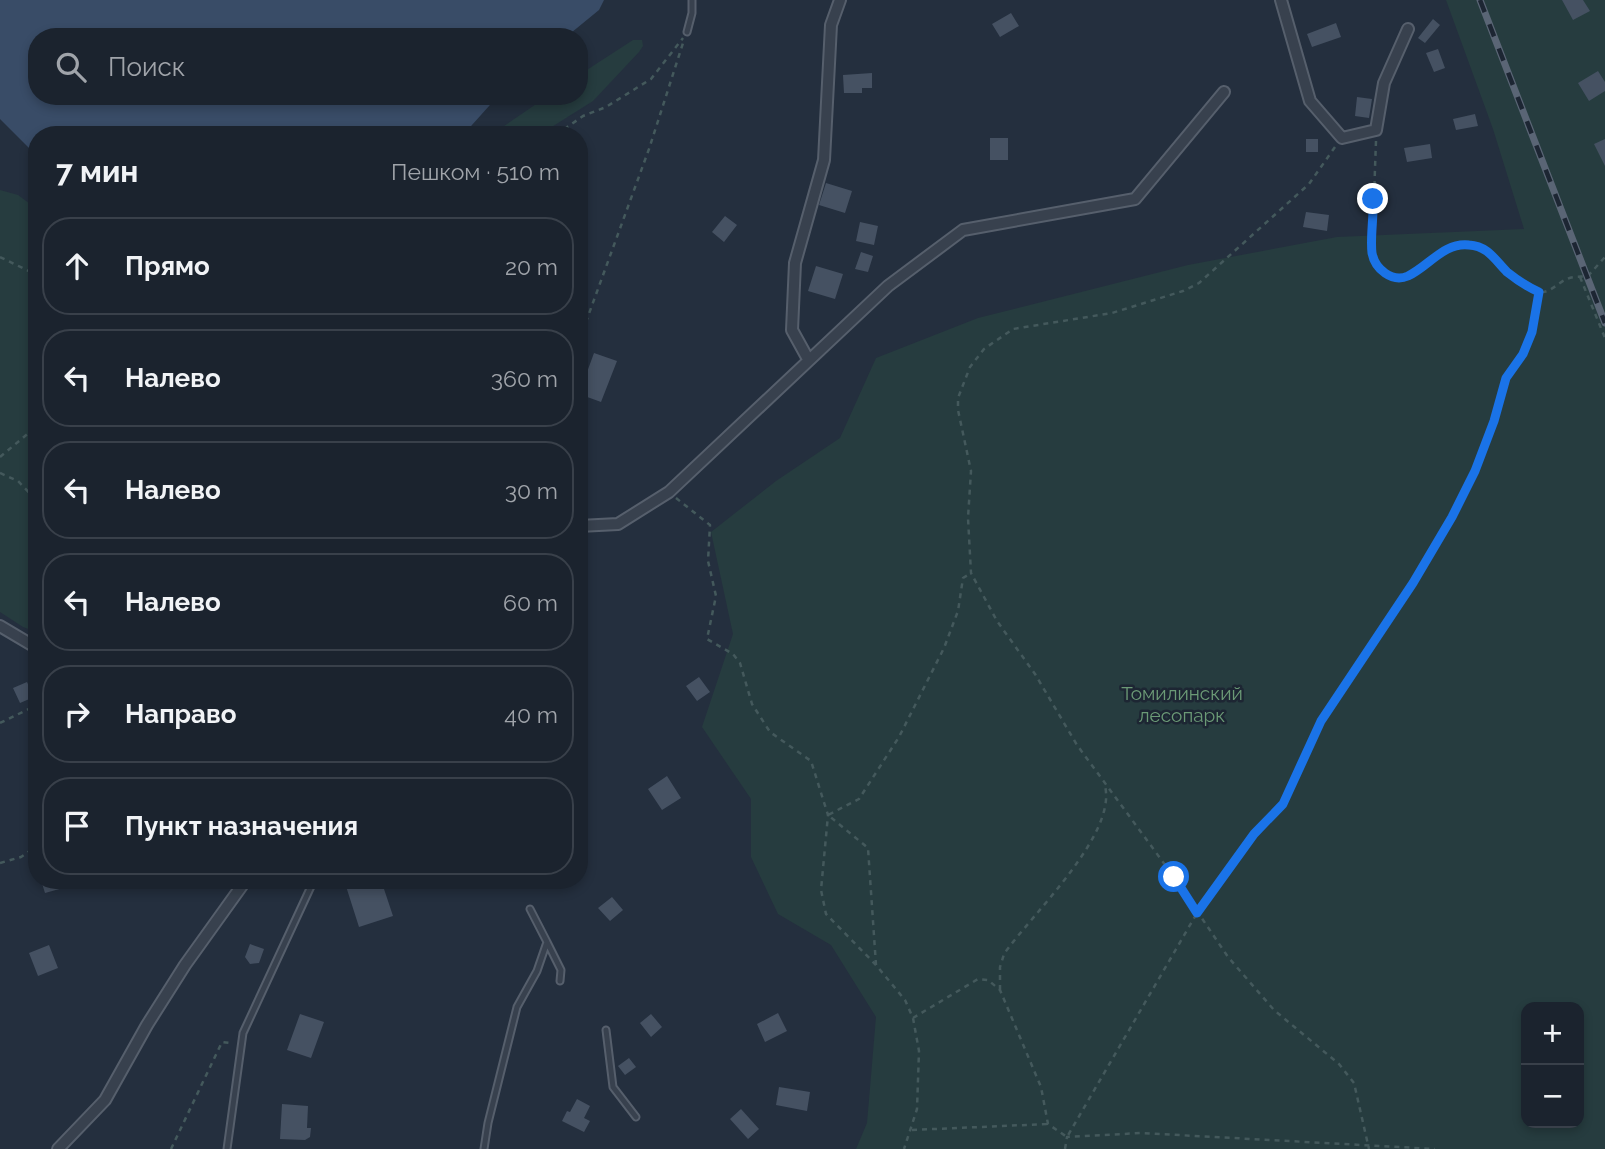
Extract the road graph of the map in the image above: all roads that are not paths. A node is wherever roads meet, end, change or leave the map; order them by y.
1 (692, 0) edge
2 (841, 0) edge
3 (1281, 0) edge
4 (1408, 29) dead end
5 (687, 32) road end
6 (1224, 92) dead end
7 (808, 359) junction
8 (588, 526) edge
9 (0, 626) edge
10 (28, 643) edge
11 (240, 889) edge
12 (310, 889) edge
13 (530, 909) dead end
14 (547, 942) junction
15 (560, 981) dead end
16 (606, 1030) dead end
17 (636, 1117) dead end
18 (58, 1149) edge
19 (227, 1149) edge
20 (484, 1149) edge

1 - 5 lane
2 - 7 street
3 - 4 street
6 - 7 street
7 - 8 street
9 - 10 street
11 - 18 street
12 - 19 lane
13 - 14 lane
14 - 15 lane
14 - 20 lane
16 - 17 lane

